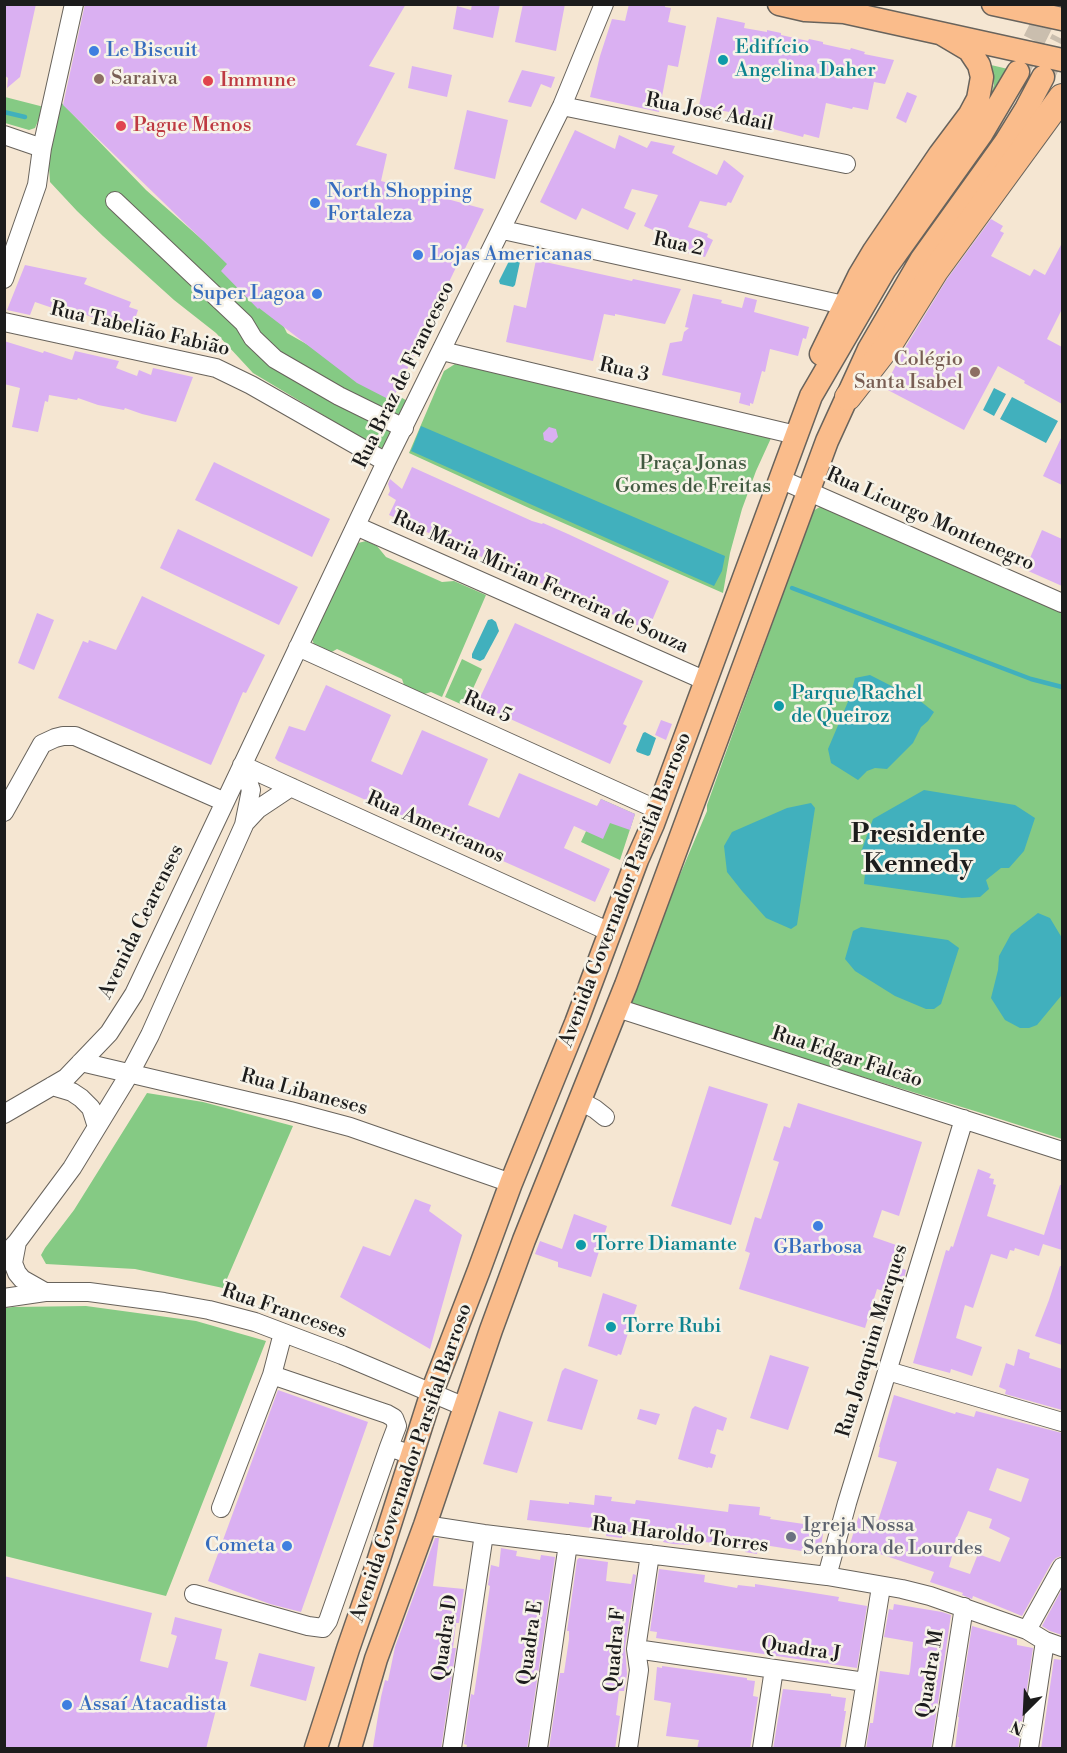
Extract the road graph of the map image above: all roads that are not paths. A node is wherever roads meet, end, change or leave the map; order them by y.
1 (74, 4) edge
2 (604, 4) edge
3 (779, 4) edge
4 (993, 4) edge
5 (845, 9) edge
6 (1062, 20) edge
7 (942, 34) junction
8 (1062, 60) edge
9 (1018, 72) tunnel mouth
10 (1043, 77) tunnel mouth
11 (1062, 97) tunnel mouth
12 (562, 106) junction
13 (4, 135) edge
14 (42, 148) junction
15 (846, 164) dead end
16 (115, 201) dead end
17 (503, 230) junction
18 (4, 279) edge
19 (844, 305) junction
20 (4, 322) edge
21 (442, 351) junction
22 (811, 396) junction
23 (848, 397) junction
24 (404, 428) junction
25 (796, 435) junction
26 (387, 462) junction
27 (780, 479) junction
28 (807, 491) junction
29 (356, 526) junction
30 (1062, 603) edge
31 (298, 647) junction
32 (706, 681) junction
33 (242, 765) junction
34 (291, 787) junction
35 (225, 802) junction
36 (4, 812) edge
37 (655, 817) junction
38 (244, 825) junction
39 (610, 933) junction
40 (618, 1008) junction
41 (81, 1062) junction
42 (130, 1073) junction
43 (52, 1086) junction
44 (580, 1101) junction
45 (6, 1112) edge
46 (605, 1117) dead end
47 (964, 1119) junction
48 (97, 1127) junction
49 (1062, 1151) edge
50 (511, 1183) junction
51 (17, 1242) junction
52 (4, 1256) edge
53 (45, 1292) junction
54 (4, 1298) edge
55 (283, 1333) junction
56 (888, 1371) junction
57 (272, 1375) junction
58 (432, 1392) junction
59 (465, 1407) junction
60 (1062, 1422) edge
61 (389, 1447) junction
62 (412, 1455) junction
63 (221, 1509) dead end
64 (425, 1526) junction
65 (483, 1534) junction
66 (568, 1544) junction
67 (650, 1554) junction
68 (1062, 1567) edge
69 (827, 1576) junction
70 (881, 1587) junction
71 (194, 1594) dead end
72 (964, 1607) junction
73 (1027, 1630) junction
74 (1054, 1644) edge
75 (636, 1648) junction
76 (774, 1669) junction
77 (865, 1682) junction
78 (316, 1749) edge
79 (350, 1749) edge
80 (452, 1749) edge
81 (538, 1749) edge
82 (628, 1749) edge
83 (762, 1749) edge
84 (855, 1749) edge
85 (942, 1749) edge
86 (1029, 1749) edge

1 - 14 street
2 - 12 street, Rua Braz de Francesco
3 - 5 main road
4 - 6 main road
5 - 7 main road
7 - 8 main road
7 - 19 main road
9 - 22 main road, Avenida Governador Parsifal Barroso
10 - 23 main road, Avenida Governador Parsifal Barroso
11 - 23 highway
12 - 15 street, Rua José Adail
12 - 17 street, Rua Braz de Francesco
13 - 14 street
14 - 18 street
16 - 24 street
17 - 19 street, Rua 2
17 - 21 street, Rua Braz de Francesco
19 - 22 main road
20 - 26 street, Rua Tabelião Fabião
21 - 24 street, Rua Braz de Francesco
21 - 25 street, Rua 3
22 - 25 main road, Avenida Governador Parsifal Barroso
23 - 28 main road, Avenida Governador Parsifal Barroso
24 - 26 street, Rua Braz de Francesco
25 - 27 main road, Avenida Governador Parsifal Barroso
26 - 29 street, Rua Braz de Francesco
27 - 28 street, Rua Licurgo Montenegro
27 - 32 main road, Avenida Governador Parsifal Barroso
28 - 30 street, Rua Licurgo Montenegro
28 - 40 main road, Avenida Governador Parsifal Barroso
29 - 31 street, Rua Braz de Francesco
29 - 32 street, Rua Maria Mirian Ferreira de Souza
31 - 33 street, Rua Braz de Francesco
31 - 37 street, Rua 5
32 - 37 main road, Avenida Governador Parsifal Barroso
33 - 34 street, Rua Americanos
33 - 35 street, Avenida Cearenses
33 - 38 street
34 - 38 street
34 - 39 street, Rua Americanos
35 - 36 street
35 - 41 street, Avenida Cearenses
37 - 39 main road, Avenida Governador Parsifal Barroso
37 - 40 main road
38 - 42 street
39 - 50 main road, Avenida Governador Parsifal Barroso
40 - 44 main road, Avenida Governador Parsifal Barroso
40 - 47 street, Rua Edgar Falcão
41 - 42 street, Rua Libaneses
41 - 43 street, Avenida Cearenses
42 - 48 street
42 - 50 street, Rua Libaneses
43 - 45 street, Avenida Cearenses
43 - 48 street
44 - 46 street
44 - 59 main road, Avenida Governador Parsifal Barroso
47 - 49 street, Rua Edgar Falcão
47 - 56 street, Rua Joaquim Marques
48 - 51 street
50 - 58 main road, Avenida Governador Parsifal Barroso
51 - 52 street
51 - 53 street
53 - 54 street, Rua Franceses
53 - 55 street, Rua Franceses
55 - 57 street
55 - 58 street, Rua Franceses
56 - 60 street
56 - 69 street, Rua Joaquim Marques
57 - 61 street
57 - 63 street
58 - 59 street, Rua Franceses
58 - 62 main road, Avenida Governador Parsifal Barroso
59 - 64 main road, Avenida Governador Parsifal Barroso
61 - 62 street
61 - 71 street
62 - 78 main road, Avenida Governador Parsifal Barroso
64 - 65 street, Rua Haroldo Torres
64 - 79 main road, Avenida Governador Parsifal Barroso
65 - 66 street, Rua Haroldo Torres
65 - 80 street, Quadra D
66 - 67 street, Rua Haroldo Torres
66 - 81 street, Quadra E
67 - 69 street, Rua Haroldo Torres
67 - 75 street, Quadra F
68 - 73 street
69 - 70 street, Rua Haroldo Torres
70 - 72 street, Rua Haroldo Torres
70 - 77 street, Quadra J
72 - 73 street, Rua Haroldo Torres
72 - 85 street, Quadra M
73 - 74 street, Rua Haroldo Torres
74 - 86 street
75 - 76 street, Quadra J
75 - 82 street, Quadra F
76 - 77 street, Quadra J
76 - 83 street
77 - 84 street

